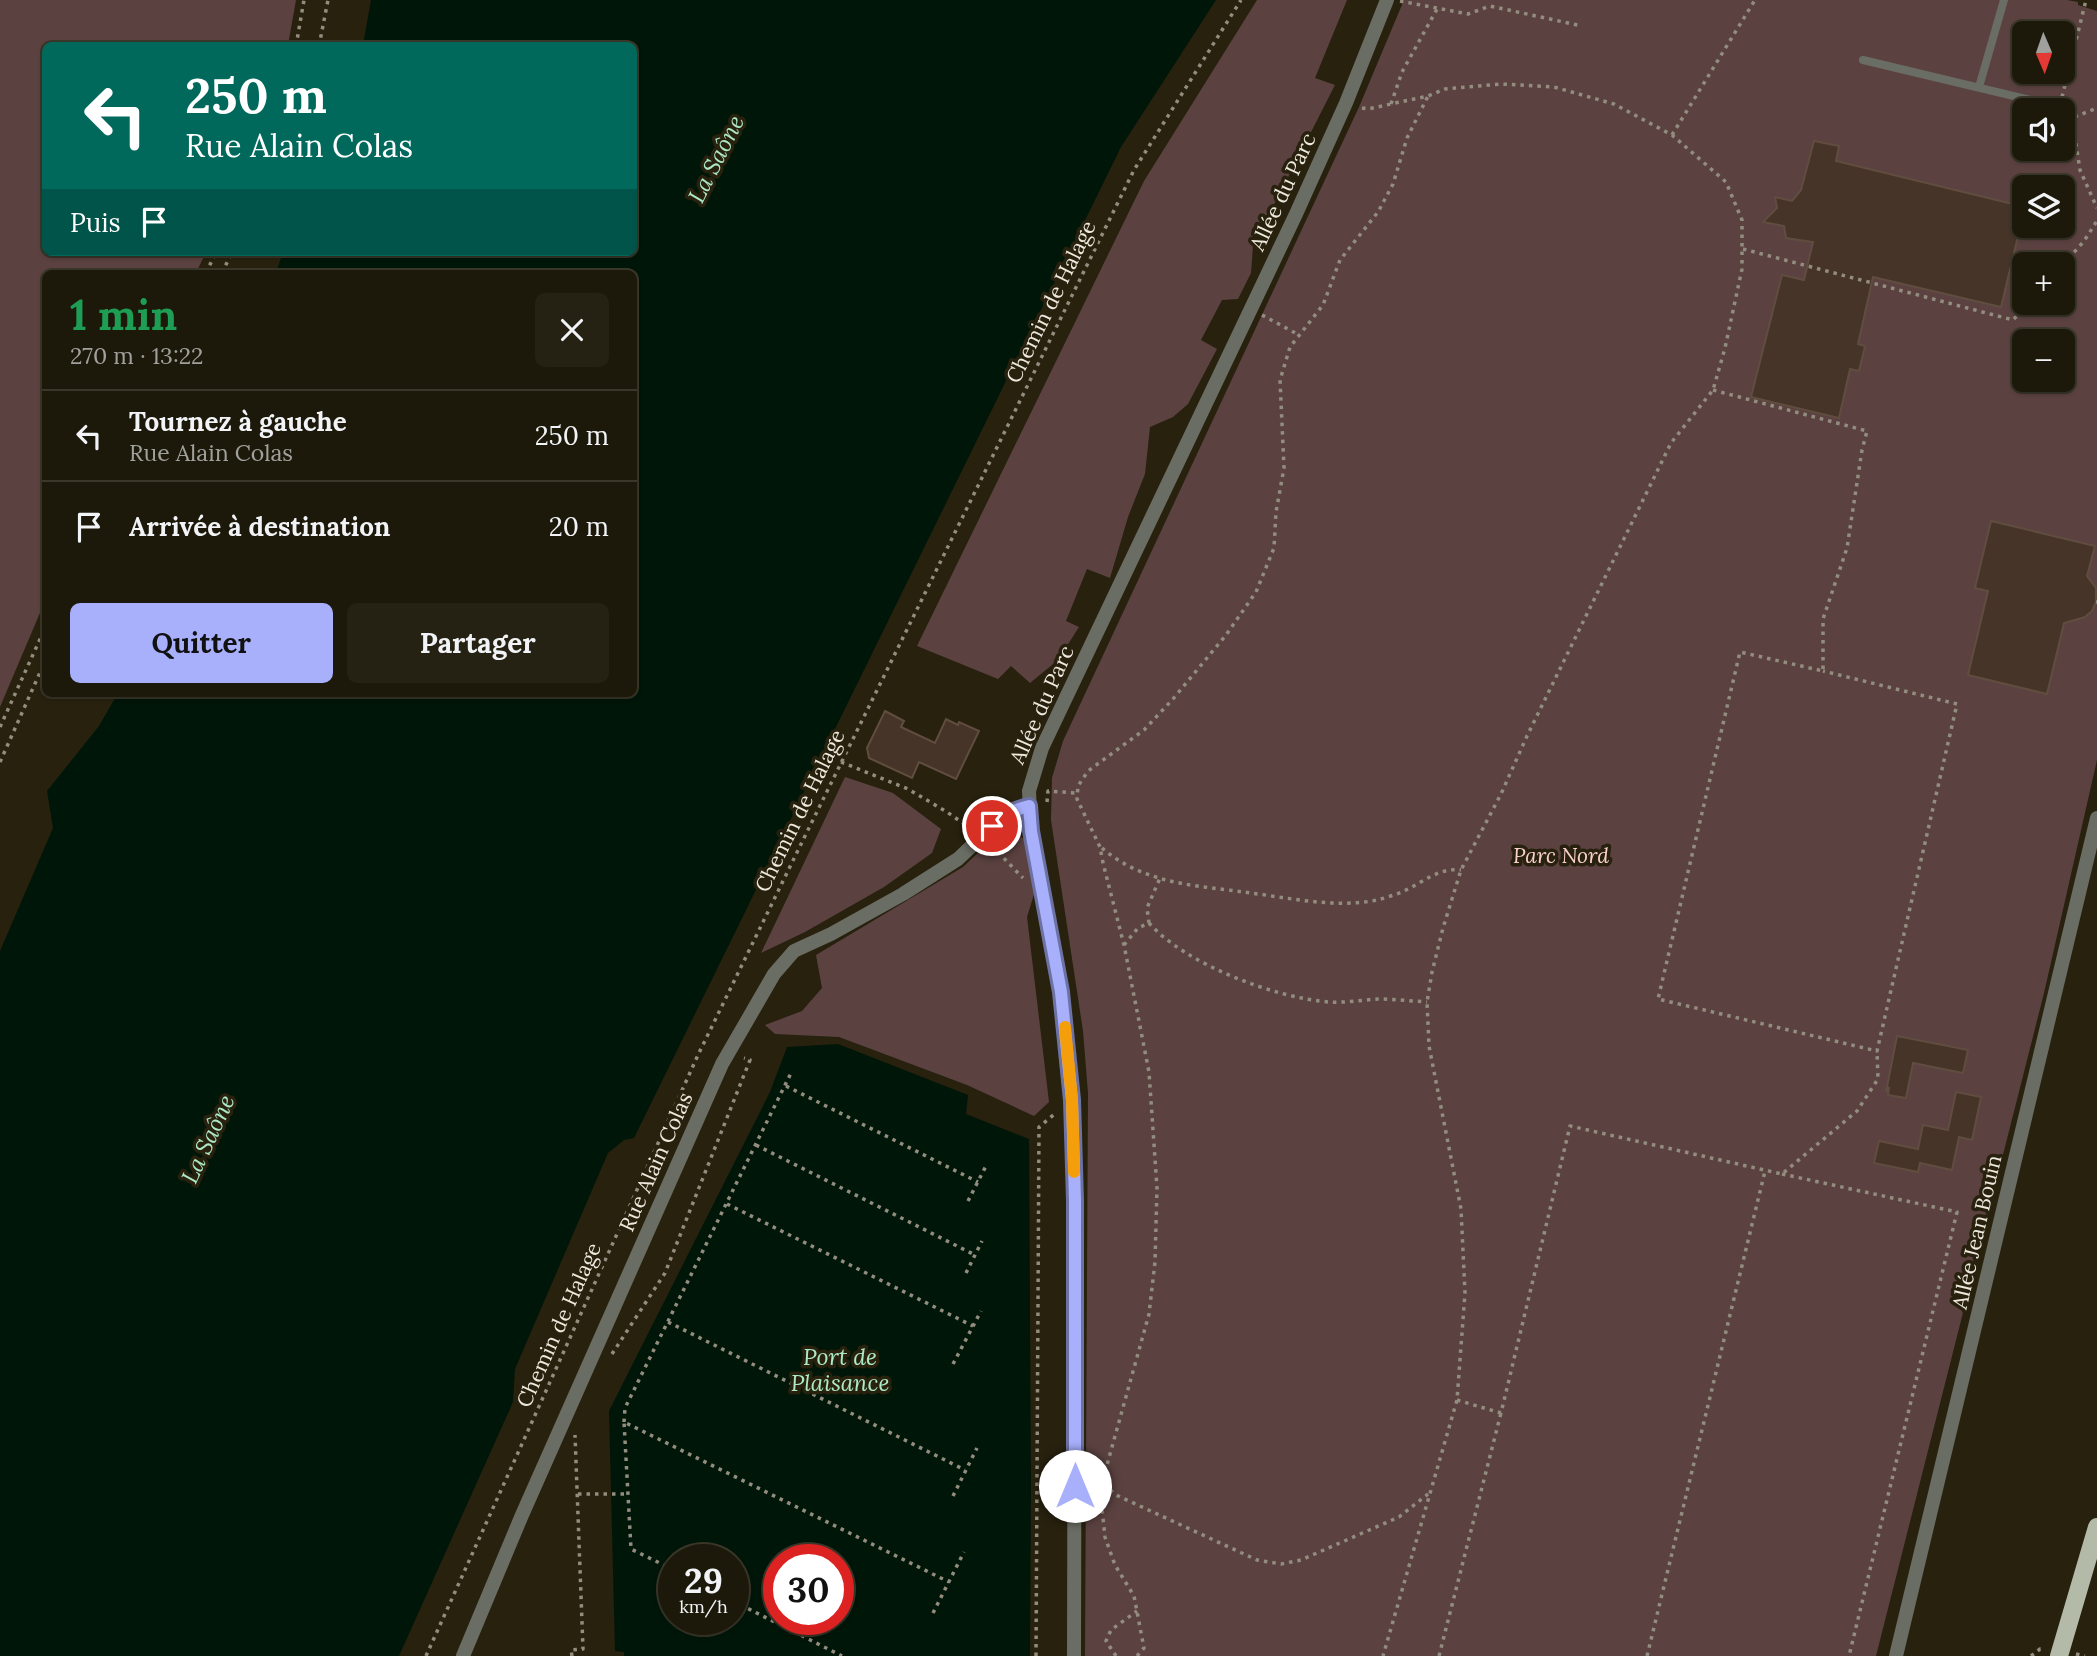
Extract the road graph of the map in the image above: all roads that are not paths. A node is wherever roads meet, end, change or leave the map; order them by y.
1 (1387, 0) edge
2 (2004, 0) edge
3 (1863, 60) dead end
4 (1979, 87) junction
5 (2024, 98) edge
6 (1029, 806) junction
7 (2097, 818) edge
8 (2097, 1527) edge
9 (2054, 1653) edge
10 (463, 1656) edge
11 (1074, 1656) edge
12 (1896, 1656) edge

1 - 6 street, Allée du Parc
2 - 4 lane
3 - 4 lane
4 - 5 lane
6 - 10 street, Rue Alain Colas
6 - 11 street, Allée du Parc
7 - 12 street, Allée Jean Bouin
8 - 9 main road

